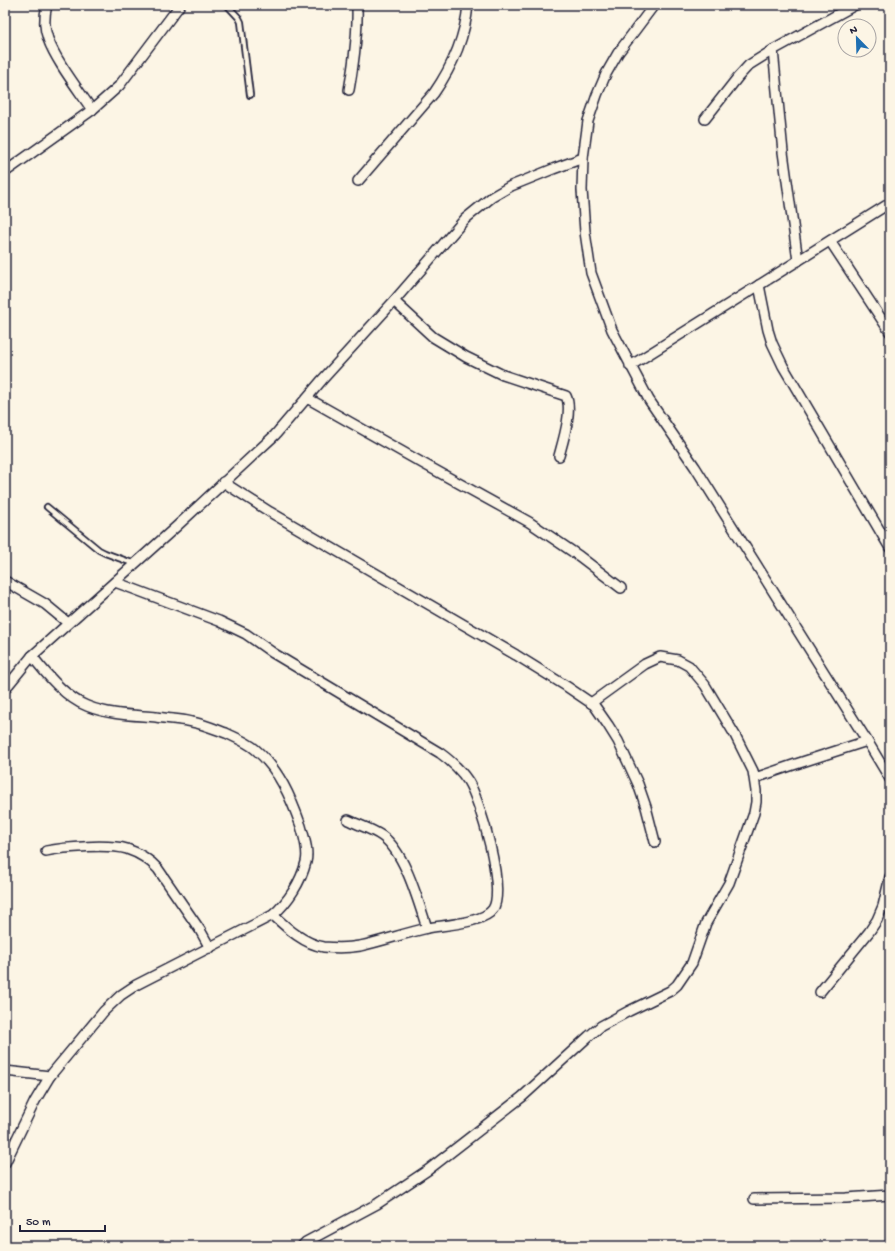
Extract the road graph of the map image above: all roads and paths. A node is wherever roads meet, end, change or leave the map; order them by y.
1 (47, 5) edge
2 (180, 5) edge
3 (227, 5) edge
4 (357, 5) edge
5 (468, 5) edge
6 (654, 5) edge
7 (855, 5) edge
8 (773, 50) junction
9 (349, 90) dead end
10 (250, 95) dead end
11 (92, 110) junction
12 (705, 119) dead end
13 (583, 158) junction
14 (5, 172) edge
15 (358, 181) dead end
16 (890, 203) edge
17 (830, 241) junction
18 (798, 261) junction
19 (759, 285) junction
20 (394, 301) junction
21 (890, 332) edge
22 (630, 366) junction
23 (307, 398) junction
24 (560, 456) dead end
25 (223, 482) junction
26 (47, 507) dead end
27 (890, 548) edge
28 (135, 564) junction
29 (5, 581) edge
30 (115, 582) junction
31 (621, 588) dead end
32 (68, 622) junction
33 (32, 656) junction
34 (5, 689) edge
35 (590, 703) junction
36 (867, 741) junction
37 (755, 778) junction
38 (890, 779) edge
39 (348, 820) dead end
40 (654, 842) dead end
41 (46, 851) dead end
42 (890, 877) edge
43 (273, 915) junction
44 (427, 928) junction
45 (210, 948) junction
46 (820, 992) dead end
47 (5, 1071) edge
48 (50, 1076) junction
49 (5, 1163) edge
50 (890, 1195) edge
51 (754, 1199) dead end
52 (302, 1246) edge

1 - 11 street
2 - 11 street
3 - 10 lane
4 - 9 street
5 - 15 street
6 - 13 street
7 - 8 street
8 - 12 street
8 - 18 street
11 - 14 street
13 - 20 street
13 - 22 street
16 - 17 street
17 - 18 street
17 - 21 street
18 - 19 street
19 - 22 street
19 - 27 street
20 - 23 street
20 - 24 street
22 - 36 street
23 - 25 street
23 - 31 street
25 - 28 street
25 - 35 street
26 - 28 lane
28 - 30 street
29 - 32 street
30 - 32 street
30 - 44 street
32 - 33 street
33 - 34 street
33 - 43 street
35 - 37 street
35 - 40 street
36 - 37 street
36 - 38 street
37 - 52 street
39 - 44 street
41 - 45 street
42 - 46 street
43 - 44 street
43 - 45 street
45 - 48 street
47 - 48 street
48 - 49 street
50 - 51 street

